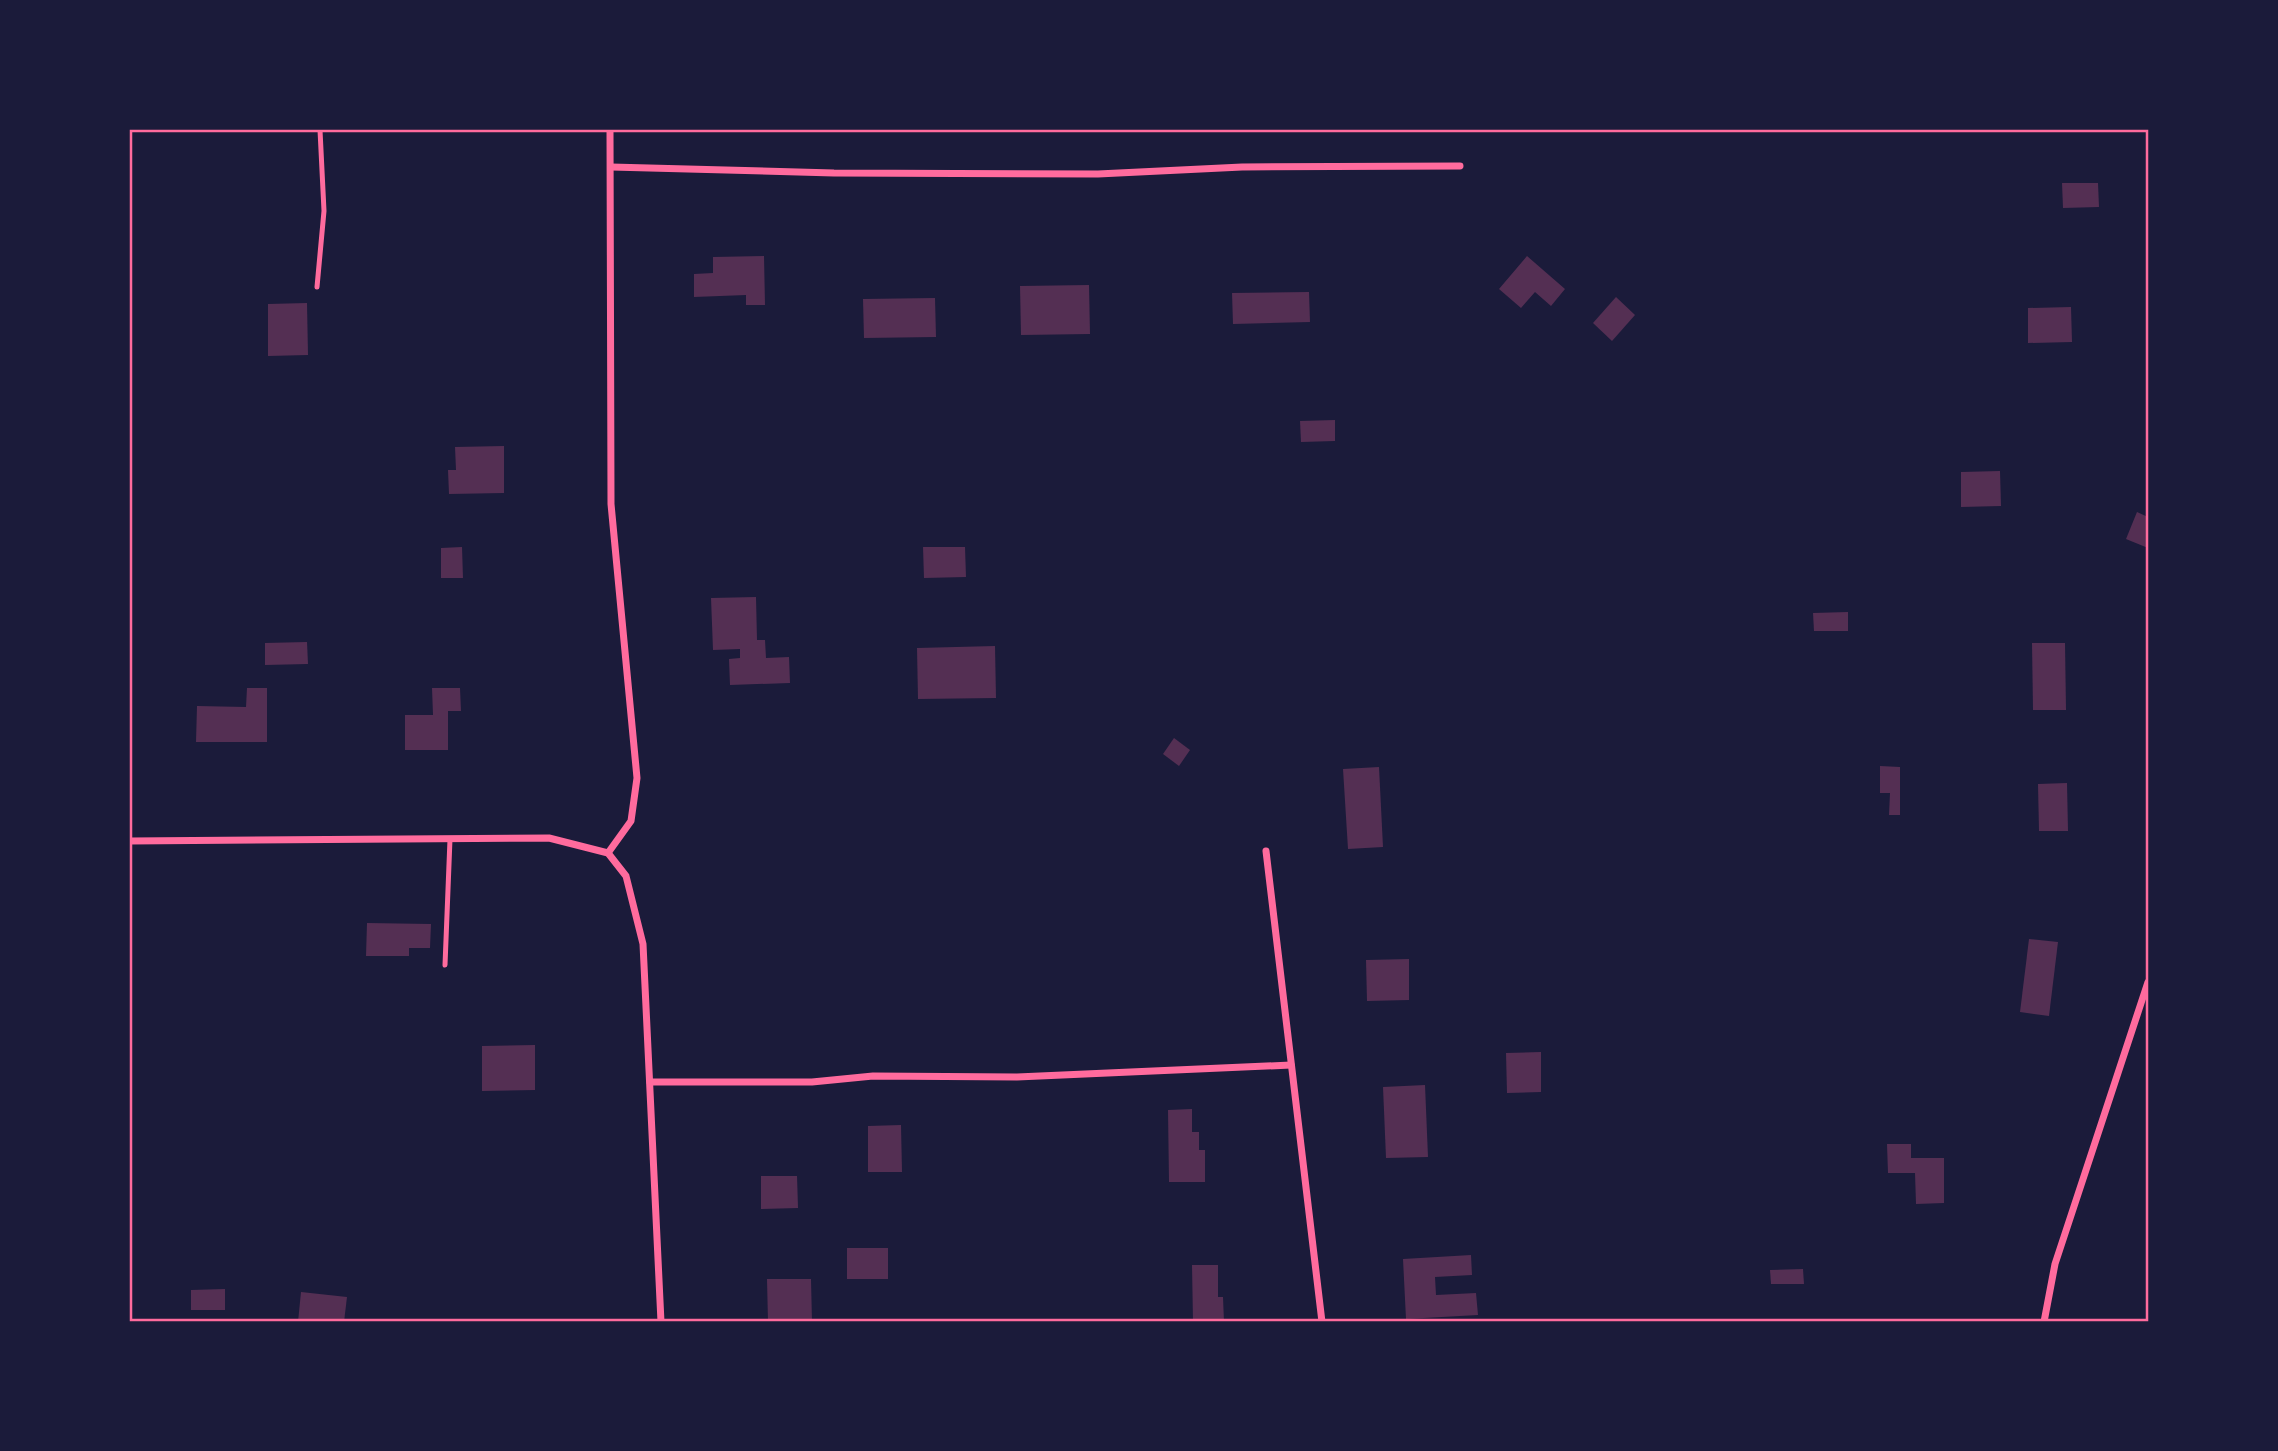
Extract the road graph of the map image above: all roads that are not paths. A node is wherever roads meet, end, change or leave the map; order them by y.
1 (320, 130) edge
2 (610, 130) edge
3 (1461, 166) dead end
4 (611, 167) junction
5 (317, 287) dead end
6 (450, 839) junction
7 (130, 841) edge
8 (1266, 851) dead end
9 (608, 853) junction
10 (444, 965) dead end
11 (2148, 982) edge
12 (1291, 1065) junction
13 (650, 1082) junction
14 (661, 1321) edge
15 (1322, 1321) edge
16 (2044, 1321) edge

1 - 5 lane
2 - 4 street
3 - 4 street
4 - 9 street
6 - 7 street
6 - 9 street
6 - 10 lane
8 - 12 street
9 - 13 street
11 - 16 street
12 - 13 street
12 - 15 street
13 - 14 street

